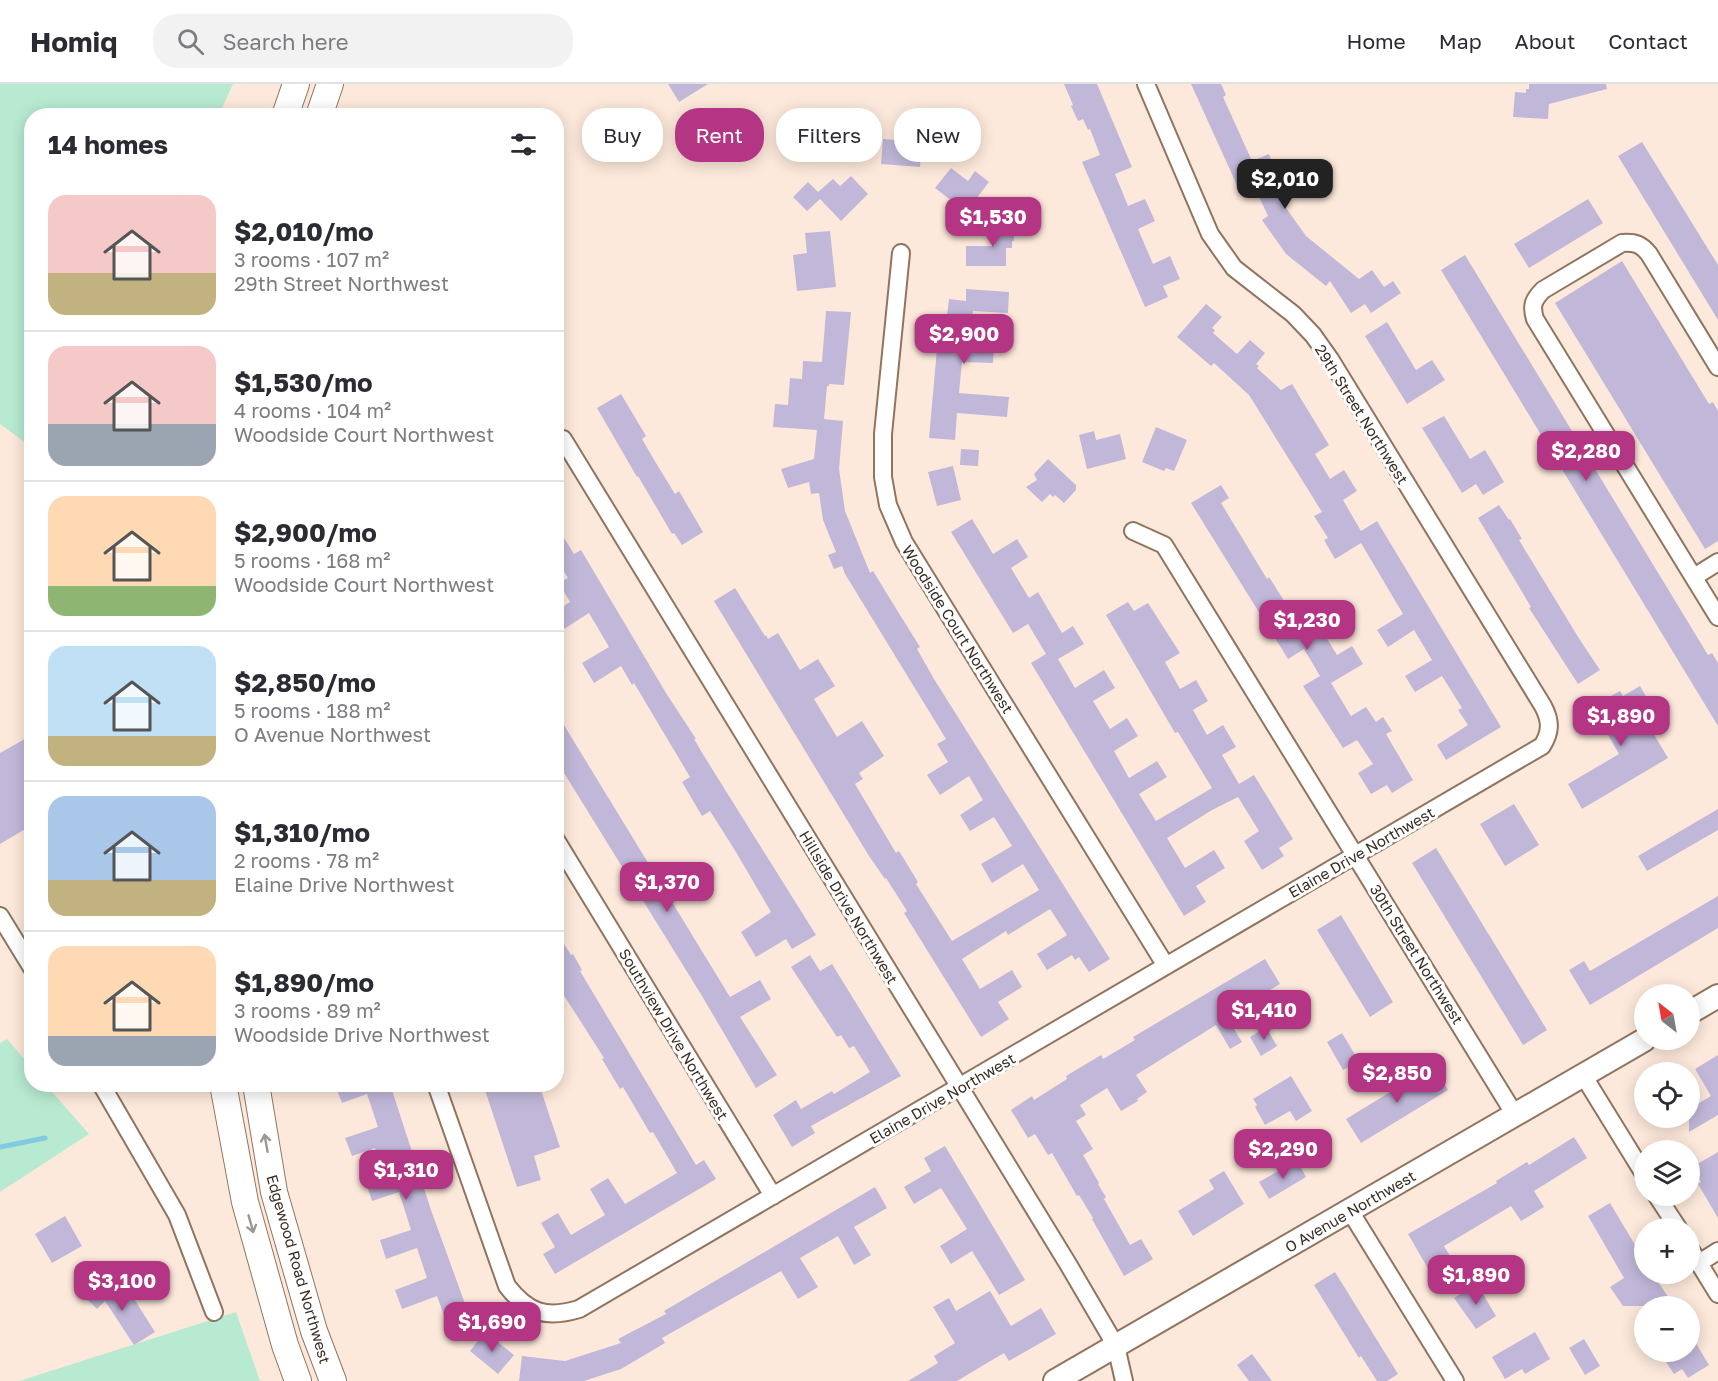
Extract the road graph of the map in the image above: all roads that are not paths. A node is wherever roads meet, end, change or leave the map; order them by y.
1 (296, 84) edge
2 (330, 84) edge
3 (1146, 84) edge
4 (288, 108) edge
5 (322, 108) edge
6 (901, 253) dead end
7 (1718, 367) edge
8 (564, 441) edge
9 (1133, 531) dead end
10 (1718, 562) edge
11 (1694, 577) junction
12 (1718, 617) edge
13 (1550, 726) joint
14 (1356, 855) junction
15 (564, 863) edge
16 (0, 916) edge
17 (24, 955) edge
18 (1166, 966) junction
19 (1718, 996) edge
20 (1700, 1007) edge
21 (1634, 1046) edge
22 (1583, 1076) junction
23 (959, 1087) junction
24 (106, 1092) edge
25 (224, 1092) edge
26 (257, 1092) edge
27 (439, 1092) edge
28 (1515, 1114) junction
29 (1634, 1158) edge
30 (772, 1196) junction
31 (1350, 1211) junction
32 (1718, 1251) edge
33 (1700, 1262) edge
34 (1700, 1265) edge
35 (1718, 1294) edge
36 (214, 1312) dead end
37 (1116, 1346) junction
38 (298, 1381) edge
39 (333, 1381) edge
40 (1055, 1381) edge
41 (1124, 1381) edge
42 (1455, 1381) edge

1 - 4 main road
2 - 5 main road
3 - 13 street, 29th Street Northwest
6 - 18 street, Woodside Court Northwest
7 - 11 street
8 - 23 street, Hillside Drive Northwest
9 - 14 street, 30th Street Northwest
10 - 11 street
11 - 12 street
13 - 14 street, Elaine Drive Northwest
14 - 18 street, Elaine Drive Northwest
14 - 28 street, 30th Street Northwest
15 - 30 street, Southview Drive Northwest
16 - 17 street
18 - 23 street, Elaine Drive Northwest
19 - 20 street
21 - 22 street, O Avenue Northwest
22 - 28 street, O Avenue Northwest
22 - 29 street
23 - 30 street, Elaine Drive Northwest
23 - 37 street, Hillside Drive Northwest
24 - 36 street
25 -> 38 main road
39 -> 26 main road, Edgewood Road Northwest
27 - 30 street, Elaine Drive Northwest
28 - 31 street, O Avenue Northwest
31 - 37 street, O Avenue Northwest
31 - 42 street
32 - 33 street
34 - 35 street
37 - 40 street, O Avenue Northwest
37 - 41 street, Hillside Drive Northwest

